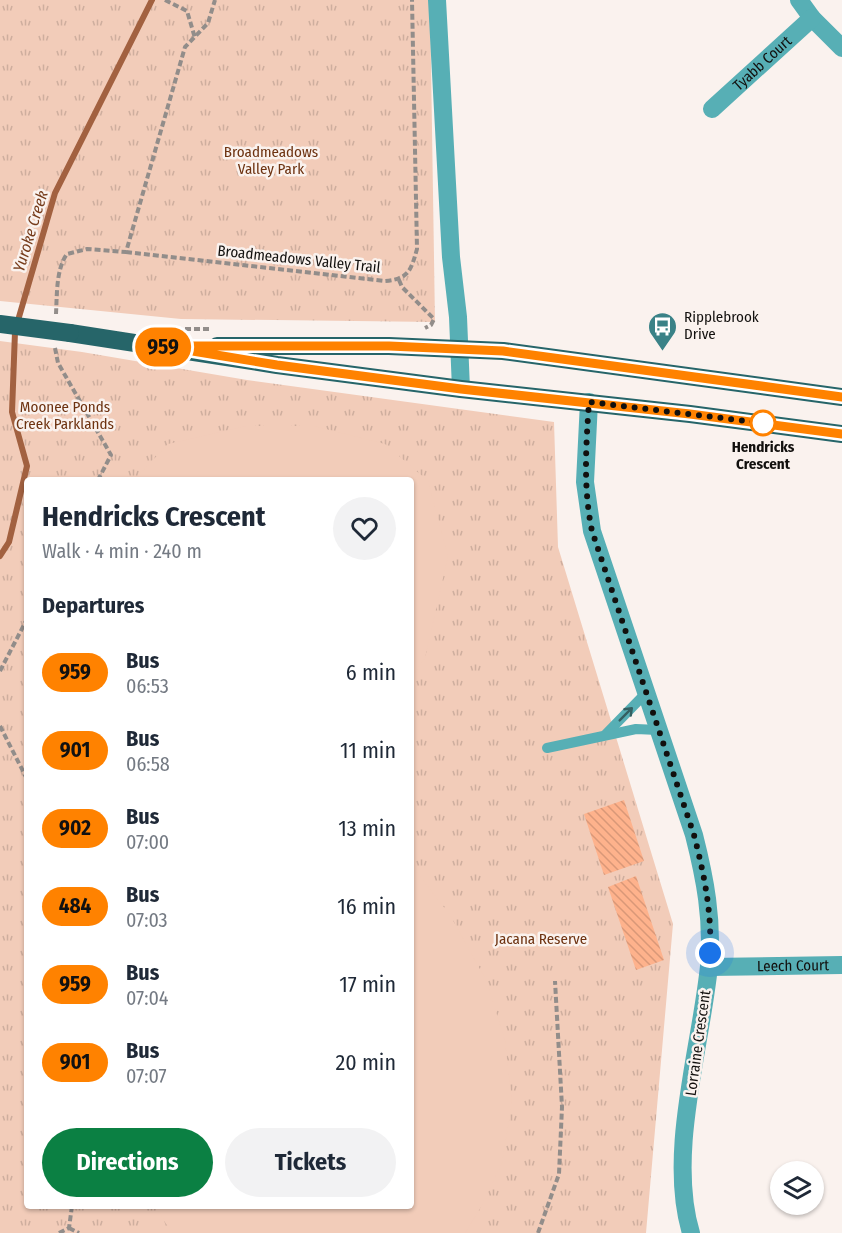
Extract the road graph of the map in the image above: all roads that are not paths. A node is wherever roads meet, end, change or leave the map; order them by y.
1 (437, 0) edge
2 (799, 0) edge
3 (812, 18) junction
4 (842, 48) edge
5 (712, 109) dead end
6 (0, 324) edge
7 (162, 346) junction
8 (460, 349) junction
9 (461, 389) junction
10 (842, 397) edge
11 (589, 402) junction
12 (842, 434) edge
13 (645, 694) junction
14 (658, 730) junction
15 (606, 734) junction
16 (547, 748) dead end
17 (842, 965) edge
18 (709, 967) junction
19 (691, 1233) edge

1 - 8 street
2 - 3 street
3 - 4 street
3 - 5 street, Tyabb Court
6 - 7 main road, bridge
7 - 8 main road
7 - 9 main road
8 - 9 street
8 - 10 main road
9 - 11 main road
11 - 12 main road
11 - 13 street, Lorraine Crescent
13 - 14 street, Lorraine Crescent
15 -> 13 lane
14 - 15 lane
14 - 18 street, Lorraine Crescent
15 - 16 lane
17 - 18 street, Leech Court
18 - 19 street, Lorraine Crescent

